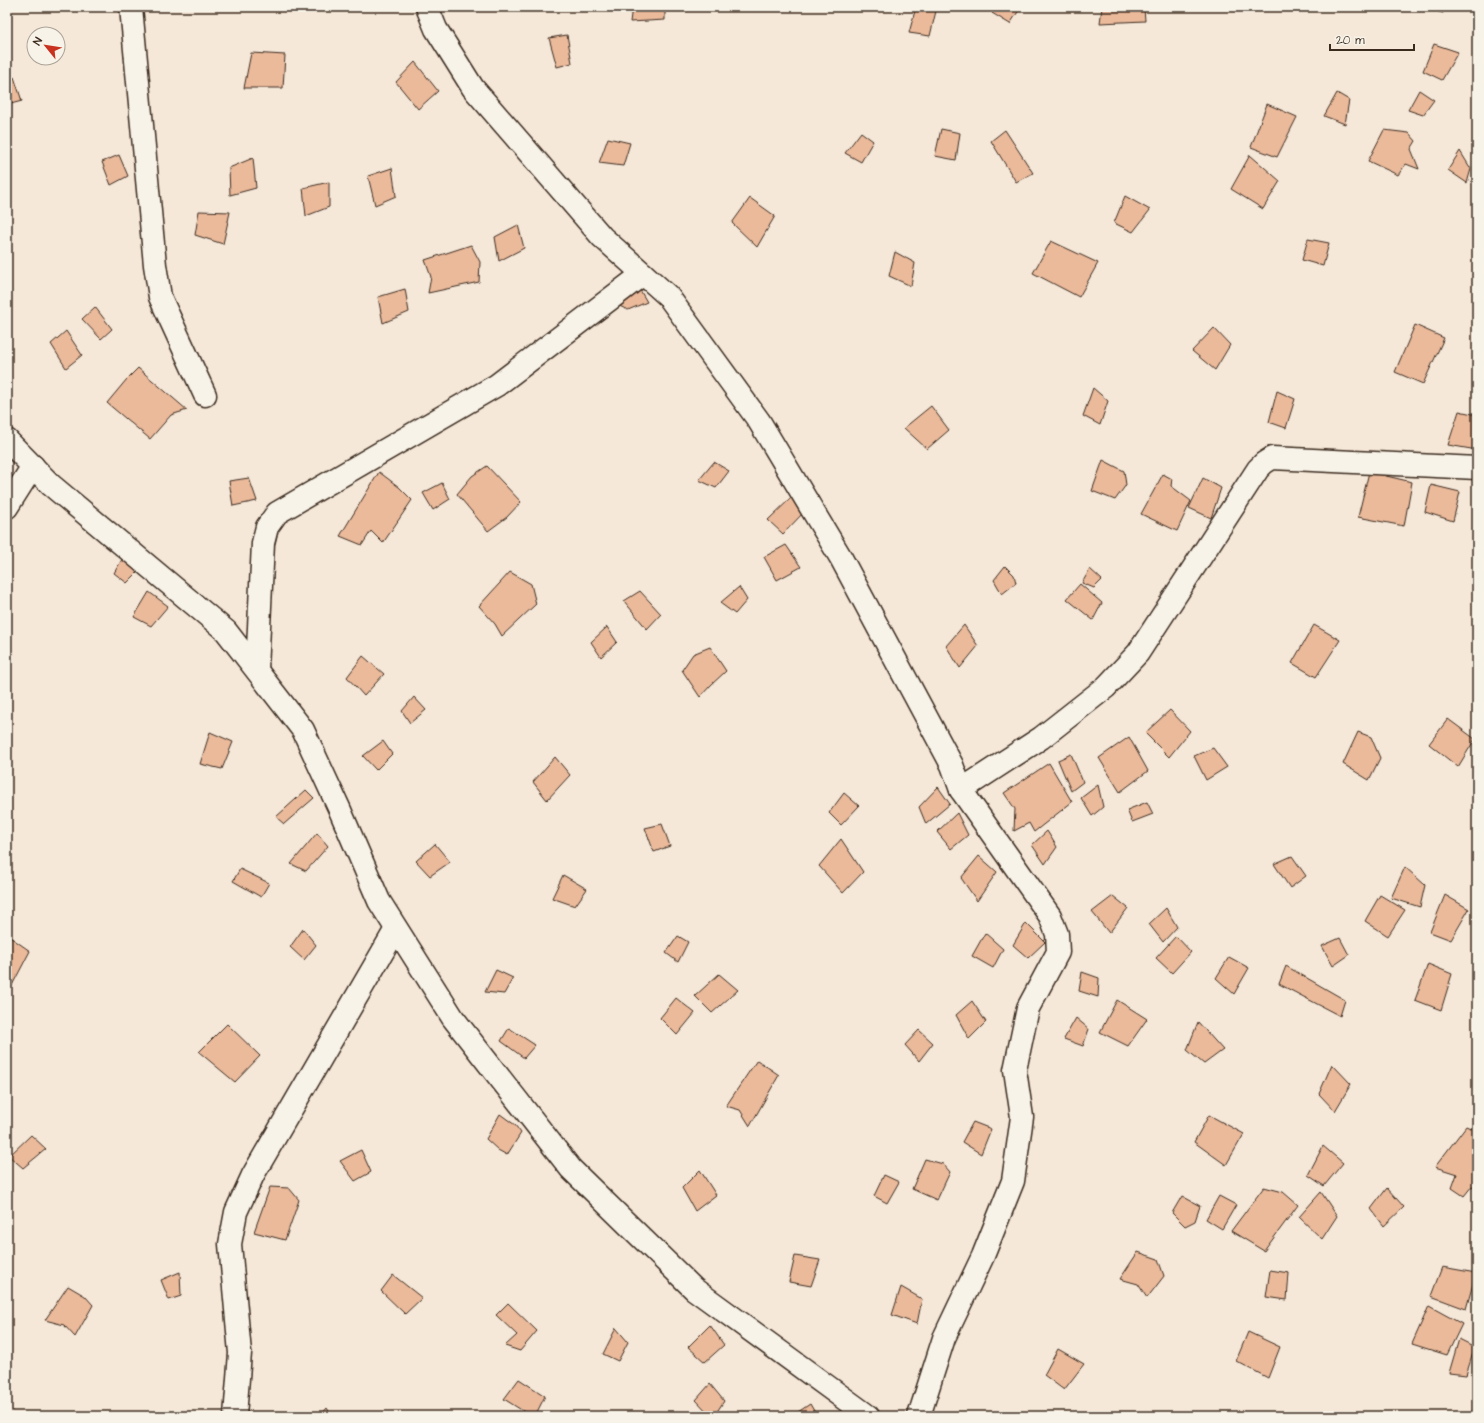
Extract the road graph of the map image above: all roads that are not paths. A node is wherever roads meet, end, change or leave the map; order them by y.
1 (132, 7) edge
2 (427, 7) edge
3 (643, 274) junction
4 (205, 395) dead end
5 (7, 440) edge
6 (33, 466) junction
7 (1477, 468) edge
8 (7, 506) edge
9 (257, 670) junction
10 (961, 790) junction
11 (396, 929) junction
12 (236, 1416) edge
13 (868, 1416) edge
14 (919, 1416) edge

1 - 4 street
2 - 3 street
3 - 9 street
3 - 10 street
5 - 6 street
6 - 8 street
6 - 9 street
7 - 10 street
9 - 11 street
10 - 14 street
11 - 12 street
11 - 13 street

